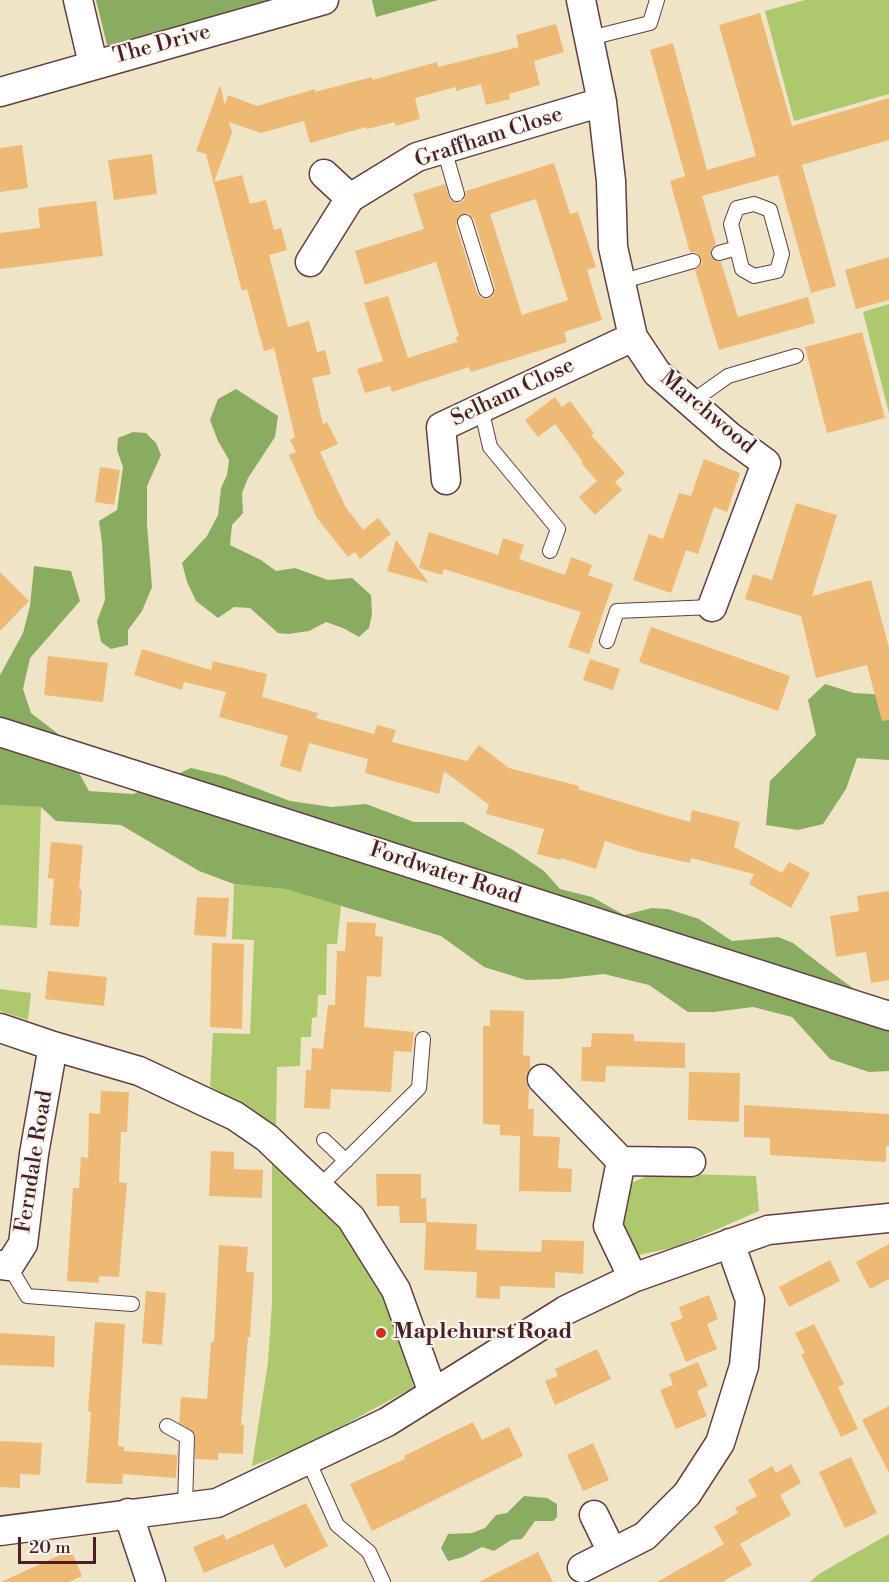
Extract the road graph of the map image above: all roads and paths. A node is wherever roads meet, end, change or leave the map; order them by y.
1 (78, 0) edge
2 (324, 0) edge
3 (582, 0) edge
4 (657, 0) edge
5 (590, 38) junction
6 (93, 64) junction
7 (0, 92) edge
8 (603, 102) junction
9 (444, 149) junction
10 (324, 174) dead end
11 (457, 194) dead end
12 (350, 198) junction
13 (465, 222) dead end
14 (737, 248) junction
15 (719, 253) dead end
16 (693, 261) dead end
17 (310, 262) dead end
18 (620, 282) junction
19 (486, 290) dead end
20 (633, 337) junction
21 (796, 356) dead end
22 (690, 403) junction
23 (481, 408) junction
24 (446, 480) dead end
25 (550, 551) dead end
26 (712, 608) joint
27 (606, 641) dead end
28 (0, 732) edge
29 (889, 1016) edge
30 (0, 1028) edge
31 (423, 1039) dead end
32 (53, 1046) junction
33 (542, 1079) dead end
34 (324, 1140) dead end
35 (346, 1161) junction
36 (621, 1161) junction
37 (691, 1162) dead end
38 (319, 1187) junction
39 (889, 1218) edge
40 (730, 1243) junction
41 (4, 1266) edge
42 (633, 1278) junction
43 (132, 1304) dead end
44 (433, 1393) junction
45 (167, 1426) dead end
46 (308, 1460) junction
47 (185, 1507) junction
48 (128, 1513) junction
49 (594, 1515) dead end
50 (0, 1531) edge
51 (612, 1552) junction
52 (582, 1568) dead end
53 (151, 1582) edge
54 (383, 1582) edge

1 - 6 street
2 - 6 street, The Drive
3 - 5 street, Marchwood
4 - 5 lane
5 - 8 street, Marchwood
6 - 7 street, The Drive
8 - 9 street, Graffham Close
8 - 18 street, Marchwood
9 - 11 lane
9 - 12 street, Graffham Close
10 - 12 street
12 - 17 street, Graffham Close
13 - 19 lane
14 - 14 lane
14 - 15 lane
16 - 18 lane
18 - 20 street, Marchwood
20 - 22 street, Marchwood
20 - 23 street, Selham Close
21 - 22 lane
22 - 26 street, Marchwood
23 - 24 street, Selham Close
23 - 25 lane
26 - 27 lane
28 - 29 street, Fordwater Road
30 - 32 street
31 - 35 lane
32 - 38 street
32 - 41 street, Ferndale Road
33 - 36 street
34 - 35 lane
35 - 38 lane
36 - 37 street
36 - 42 street
38 - 44 street
39 - 40 street
40 - 42 street
40 - 51 street
41 - 43 lane
42 - 44 street
44 - 46 street
45 - 47 lane
46 - 47 street
46 - 54 lane
47 - 48 street
48 - 50 street
48 - 53 street
49 - 51 street
51 - 52 street

